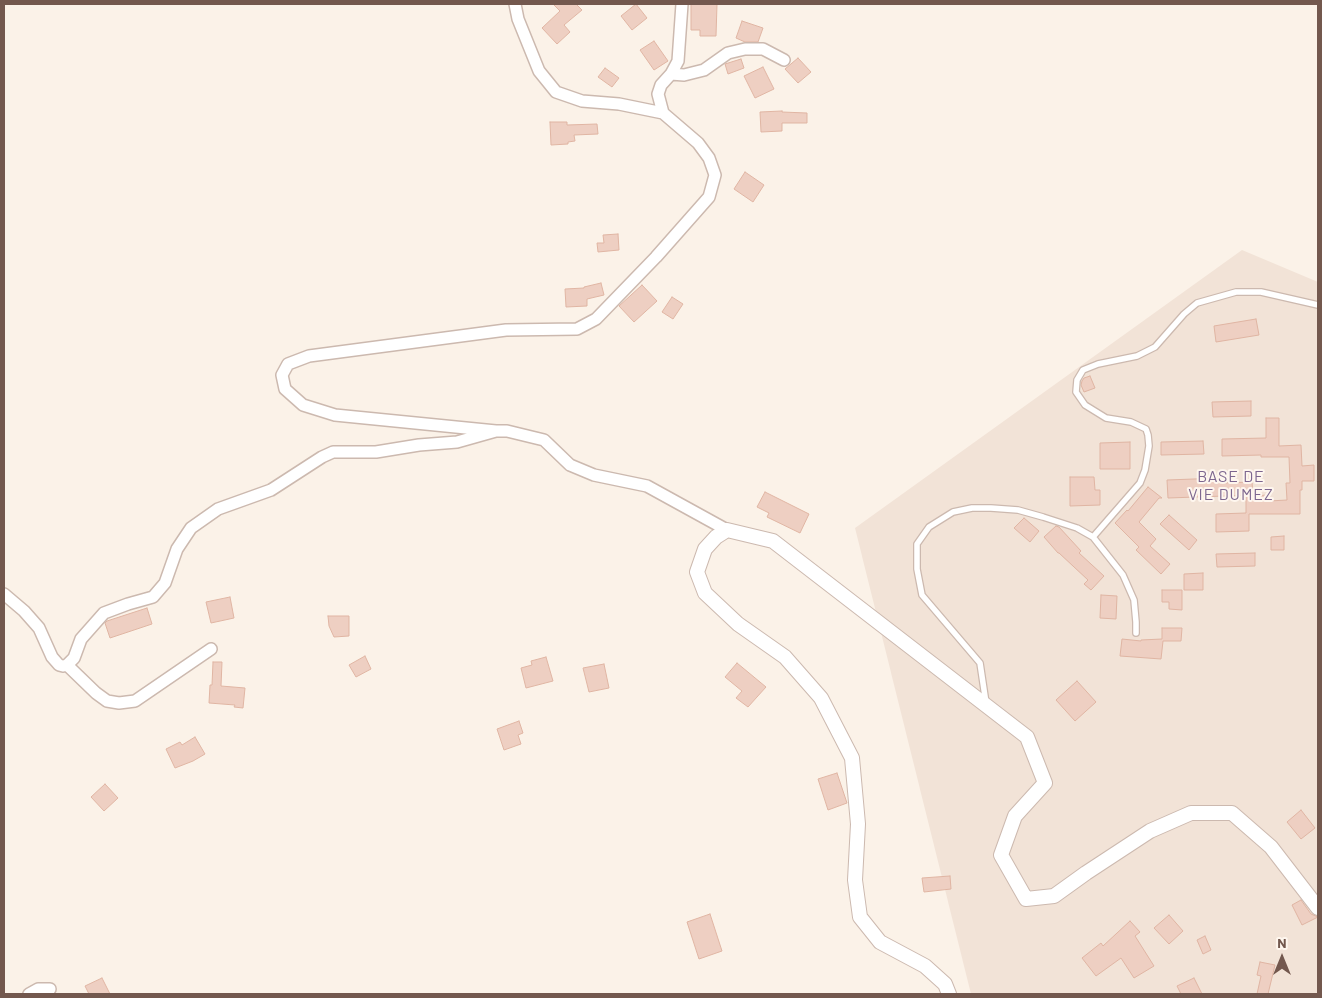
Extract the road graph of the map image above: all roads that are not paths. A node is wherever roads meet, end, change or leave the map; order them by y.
1 (515, 4) edge
2 (682, 4) edge
3 (784, 60) dead end
4 (670, 74) junction
5 (663, 113) junction
6 (1318, 305) edge
7 (496, 431) junction
8 (727, 530) junction
9 (1093, 537) junction
10 (4, 594) edge
11 (1136, 633) dead end
12 (211, 649) dead end
13 (68, 665) junction
14 (986, 705) junction
15 (1318, 908) edge
16 (50, 989) dead end
17 (30, 994) edge
18 (949, 994) edge

1 - 5 street
2 - 4 street
3 - 4 street
4 - 5 street
5 - 7 street
6 - 9 lane
7 - 8 street
7 - 13 street
8 - 14 street
8 - 18 street
9 - 11 lane
9 - 14 lane
10 - 13 street
12 - 13 street
14 - 15 street
16 - 17 street

